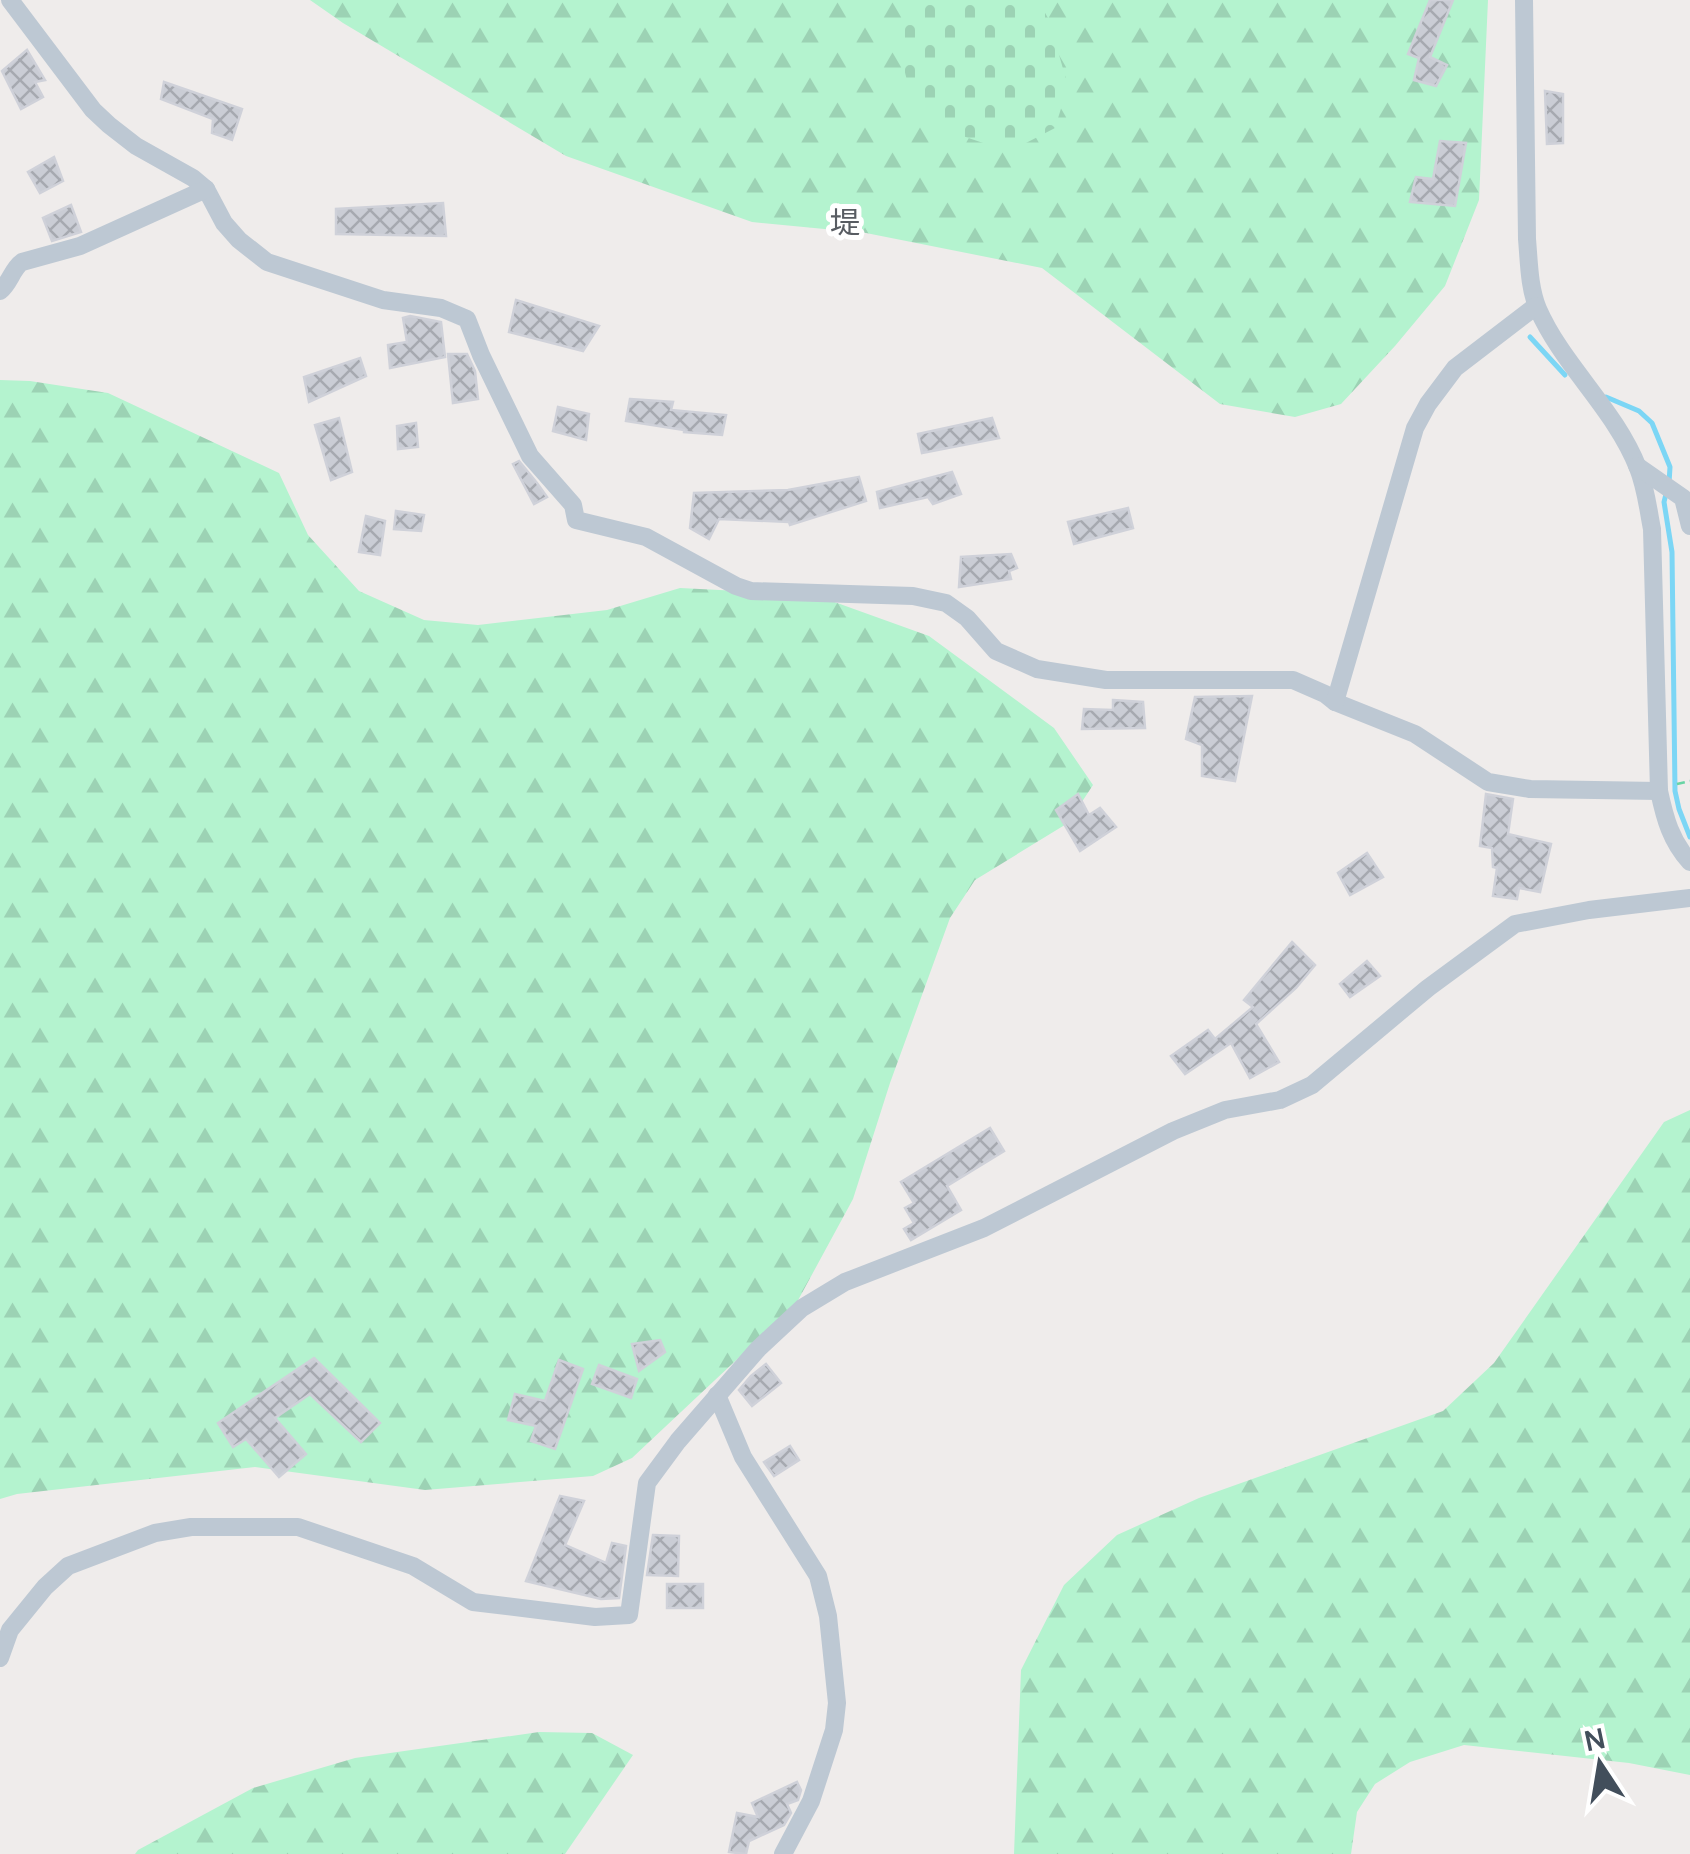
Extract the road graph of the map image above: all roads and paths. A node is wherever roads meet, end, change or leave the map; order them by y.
1 (10, 0) edge
2 (1524, 0) edge
3 (206, 189) junction
4 (0, 290) edge
5 (1536, 306) junction
6 (1637, 466) junction
7 (1690, 526) edge
8 (1335, 702) junction
9 (1690, 781) edge
10 (1679, 784) dead end
11 (1660, 791) junction
12 (1690, 862) edge
13 (1690, 898) edge
14 (717, 1396) junction
15 (0, 1658) edge
16 (782, 1854) edge

1 - 3 street
2 - 5 street
3 - 4 street
3 - 8 street
5 - 6 street
5 - 8 street
6 - 7 street
6 - 11 street
8 - 11 street
9 - 10 path
11 - 12 street
13 - 14 street
14 - 15 street
14 - 16 street

